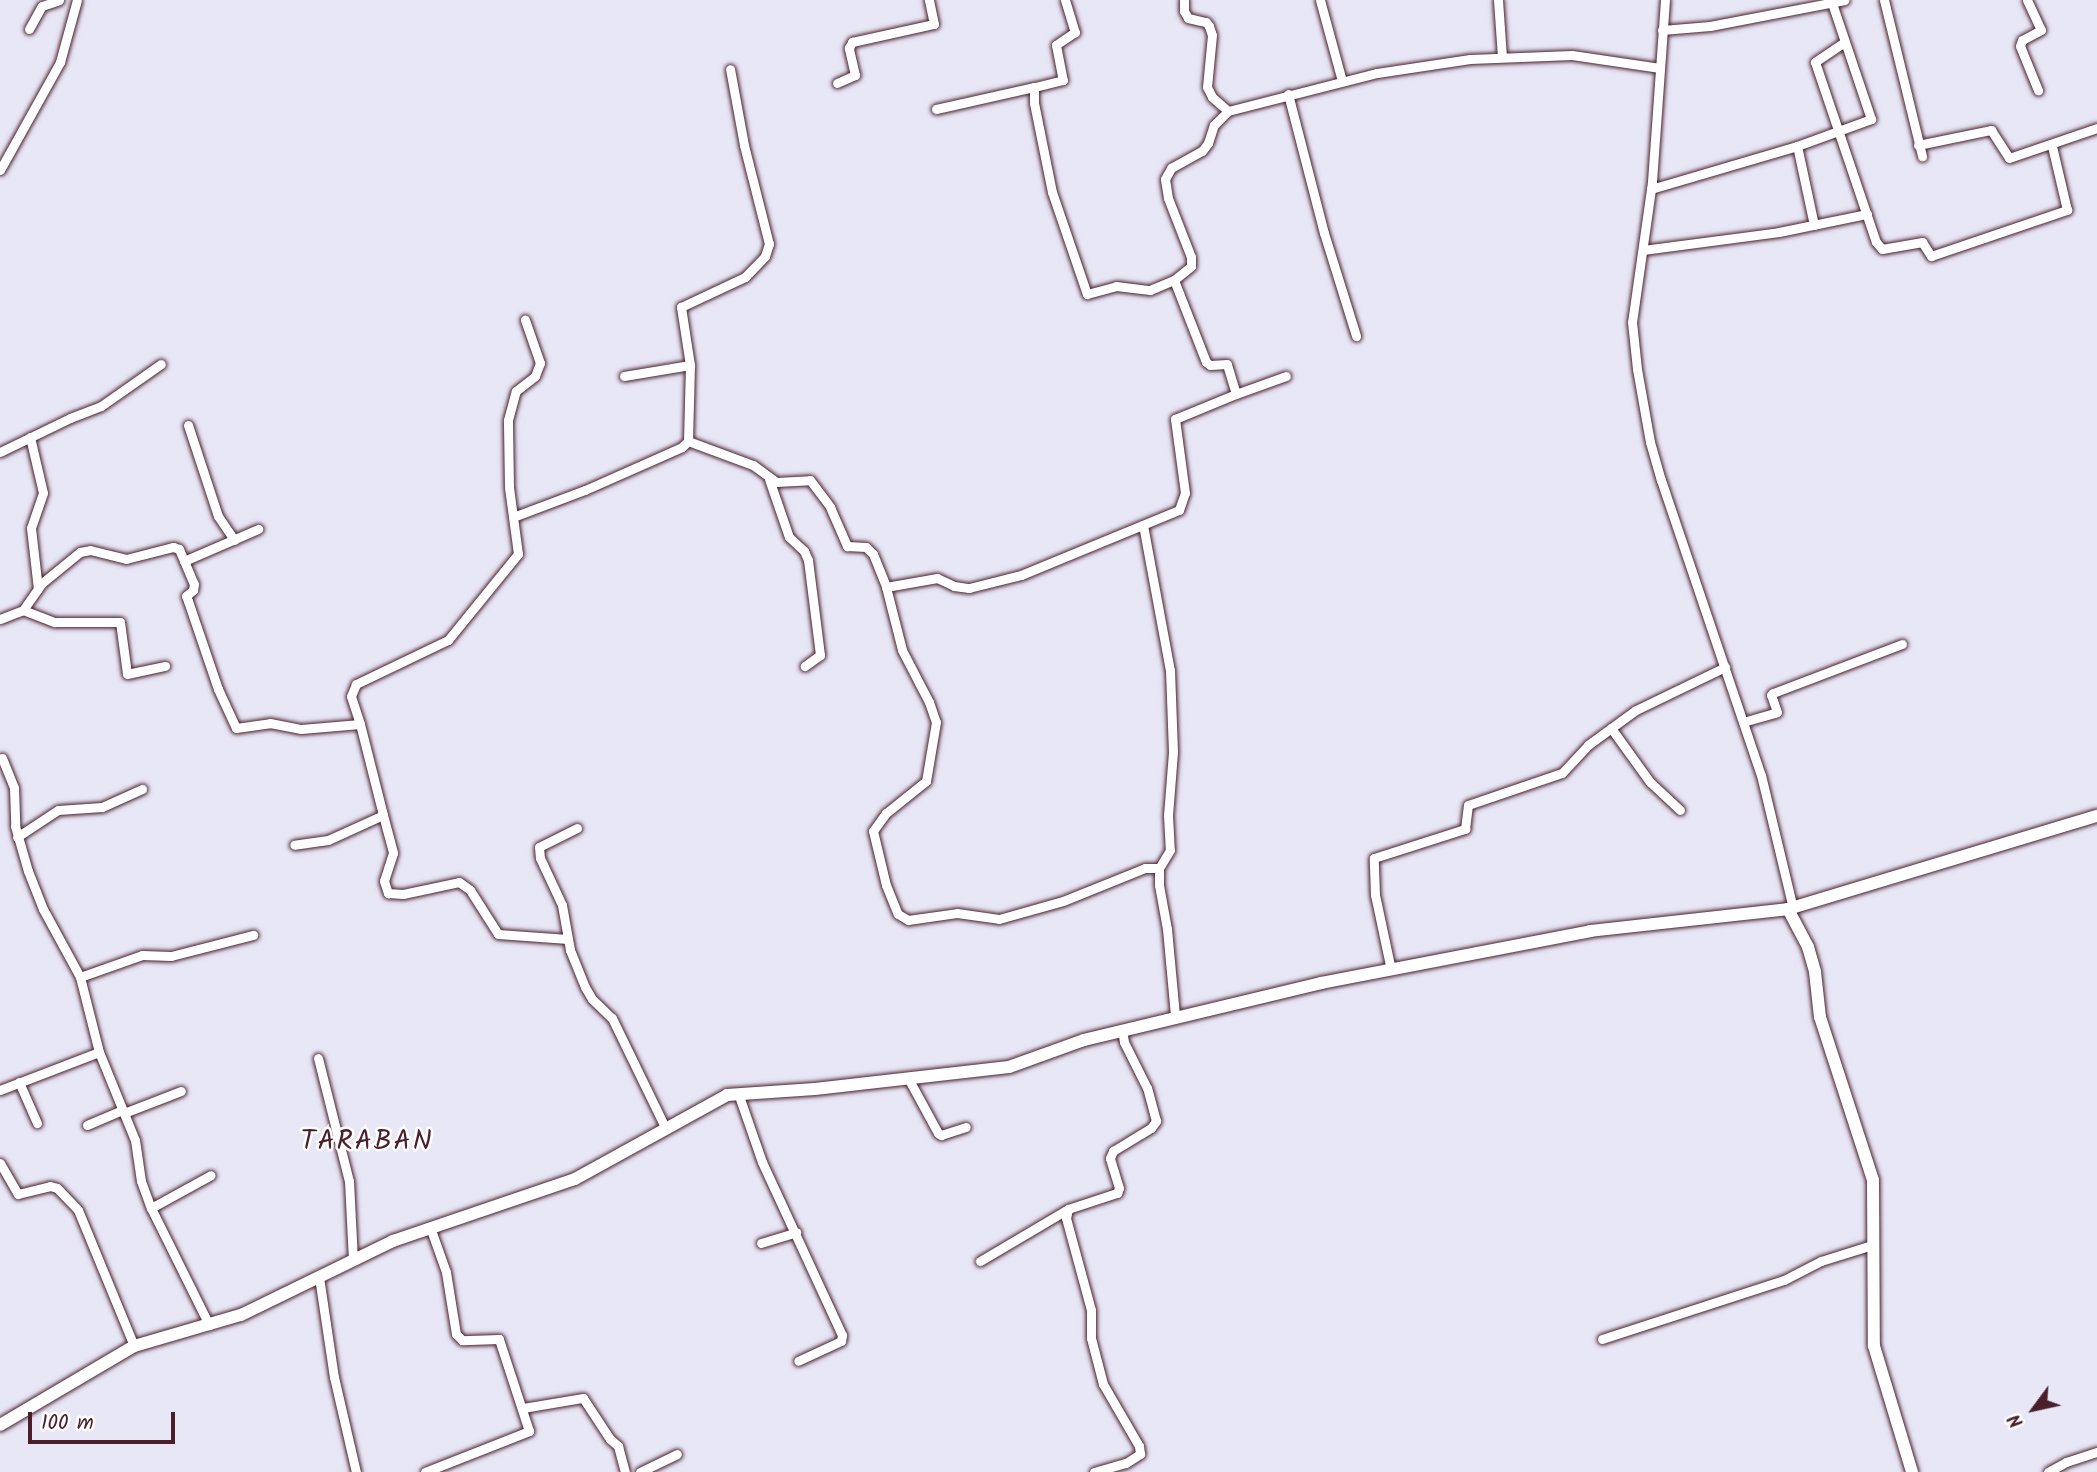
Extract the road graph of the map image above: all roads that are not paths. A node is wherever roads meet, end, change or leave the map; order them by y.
1 (59, 0) edge
2 (77, 0) edge
3 (929, 0) edge
4 (1065, 0) edge
5 (1184, 0) edge
6 (1320, 0) edge
7 (1498, 0) edge
8 (1665, 0) edge
9 (1845, 0) edge
10 (1884, 0) edge
11 (2027, 0) edge
12 (1832, 3) junction
13 (29, 29) dead end
14 (1662, 30) junction
15 (1843, 43) junction
16 (1502, 57) junction
17 (1660, 68) junction
18 (730, 69) dead end
19 (1342, 81) junction
20 (837, 83) dead end
21 (1034, 87) junction
22 (2038, 90) dead end
23 (1288, 94) junction
24 (936, 109) dead end
25 (1228, 111) junction
26 (2097, 128) edge
27 (1836, 130) junction
28 (1919, 145) junction
29 (1797, 146) junction
30 (2052, 146) junction
31 (1922, 156) dead end
32 (0, 170) edge
33 (1651, 189) junction
34 (1867, 214) junction
35 (1814, 225) junction
36 (1643, 250) junction
37 (1174, 280) junction
38 (525, 320) dead end
39 (1356, 336) dead end
40 (161, 364) dead end
41 (690, 365) junction
42 (624, 376) dead end
43 (1286, 376) dead end
44 (1236, 394) junction
45 (188, 425) dead end
46 (30, 437) junction
47 (688, 441) junction
48 (0, 452) edge
49 (769, 479) junction
50 (513, 517) junction
51 (1143, 525) junction
52 (258, 530) dead end
53 (234, 540) junction
54 (184, 561) junction
55 (886, 587) junction
56 (38, 589) junction
57 (23, 610) junction
58 (0, 619) edge
59 (1902, 644) dead end
60 (165, 666) dead end
61 (804, 666) dead end
62 (1725, 667) junction
63 (1743, 722) junction
64 (360, 724) junction
65 (1611, 728) junction
66 (1, 755) edge
67 (142, 789) dead end
68 (1680, 810) dead end
69 (383, 815) junction
70 (2097, 816) edge
71 (577, 828) dead end
72 (17, 837) junction
73 (294, 845) dead end
74 (1159, 867) junction
75 (1790, 908) junction
76 (253, 935) dead end
77 (568, 939) junction
78 (1391, 970) junction
79 (80, 977) junction
80 (1175, 1016) junction
81 (1122, 1030) junction
82 (99, 1052) junction
83 (318, 1058) dead end
84 (908, 1078) junction
85 (19, 1082) junction
86 (0, 1090) edge
87 (181, 1091) dead end
88 (738, 1093) junction
89 (123, 1111) junction
90 (37, 1123) dead end
91 (87, 1125) dead end
92 (665, 1127) junction
93 (966, 1127) dead end
94 (0, 1163) edge
95 (211, 1175) dead end
96 (151, 1208) junction
97 (1068, 1209) junction
98 (430, 1227) junction
99 (796, 1233) junction
100 (761, 1243) dead end
101 (1872, 1245) junction
102 (353, 1259) junction
103 (980, 1261) dead end
104 (318, 1277) junction
105 (209, 1325) junction
106 (1602, 1339) dead end
107 (134, 1346) junction
108 (799, 1361) dead end
109 (523, 1408) junction
110 (0, 1425) edge
111 (2097, 1452) edge
112 (677, 1454) dead end
113 (356, 1472) edge
114 (425, 1472) edge
115 (625, 1472) edge
116 (640, 1472) edge
117 (1094, 1472) edge
118 (1912, 1472) edge
119 (2048, 1472) edge

1 - 13 street
2 - 32 street
3 - 20 street
4 - 21 street
5 - 25 street
6 - 19 street
7 - 16 street
8 - 14 street
9 - 12 street
10 - 28 street
11 - 22 street
12 - 14 street
12 - 15 street
14 - 17 street
15 - 27 street
15 - 27 street
16 - 17 street
16 - 19 street
17 - 33 street
18 - 41 street
19 - 23 street
21 - 24 street
21 - 37 street
23 - 25 street
23 - 39 street
25 - 37 street
26 - 30 street
27 - 29 street
27 - 34 street
28 - 30 street
28 - 31 street
29 - 33 street
29 - 35 street
30 - 34 street
33 - 36 street
34 - 35 street
35 - 36 street
36 - 62 street
37 - 44 street
38 - 50 street
40 - 46 street
41 - 42 street
41 - 47 street
43 - 44 street
44 - 51 street
45 - 53 street
46 - 48 street
46 - 56 street
47 - 49 street
47 - 50 street
49 - 55 street
49 - 61 street
50 - 64 street
51 - 55 street
51 - 74 street
52 - 53 street
53 - 54 street
54 - 56 street
54 - 64 street
55 - 74 street
56 - 57 street
57 - 58 street
57 - 60 street
59 - 63 street
62 - 63 street
62 - 65 street
63 - 75 street
64 - 69 street
65 - 68 street
65 - 78 street
66 - 72 street
67 - 72 street
69 - 73 street
69 - 77 street
70 - 75 street
71 - 77 street
72 - 79 street
74 - 80 street
75 - 78 street
75 - 101 street
76 - 79 street
77 - 92 street
78 - 80 street
79 - 82 street
80 - 81 street
81 - 84 street
81 - 97 street
82 - 85 street
82 - 89 street
83 - 102 street
84 - 88 street
84 - 93 street
85 - 86 street
85 - 90 street
87 - 89 street
88 - 92 street
88 - 99 street
89 - 91 street
89 - 96 street
92 - 98 street
94 - 107 street
95 - 96 street
96 - 105 street
97 - 103 street
97 - 117 street
98 - 102 street
98 - 109 street
99 - 100 street
99 - 108 street
101 - 106 street
101 - 118 street
102 - 104 street
104 - 105 street
104 - 113 street
105 - 107 street
107 - 110 street
109 - 114 street
109 - 115 street
111 - 119 street
112 - 116 street

